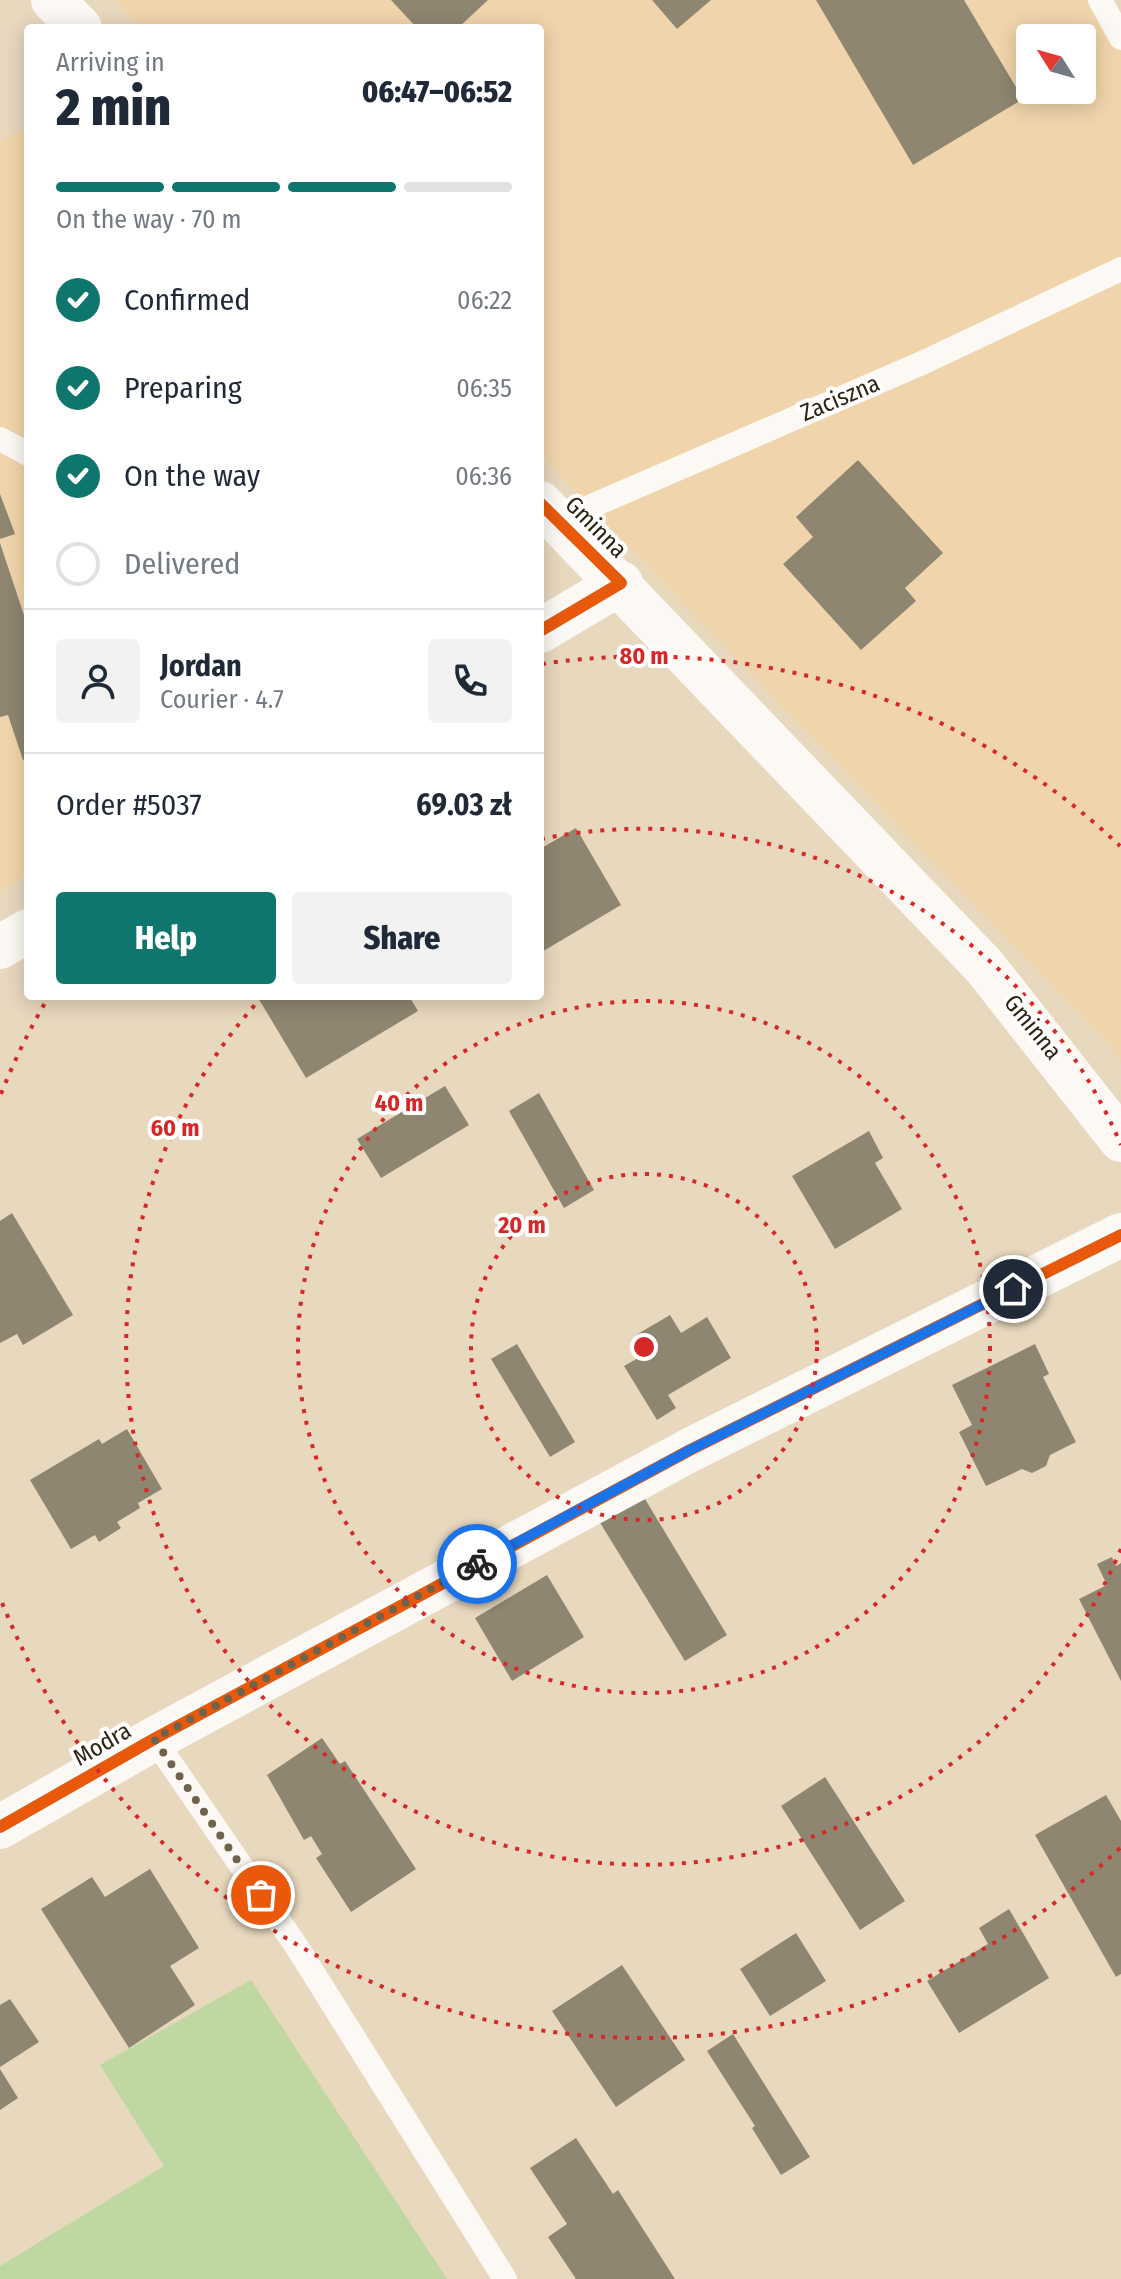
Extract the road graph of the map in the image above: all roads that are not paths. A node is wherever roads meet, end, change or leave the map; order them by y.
1 (53, 0) edge
2 (1100, 0) edge
3 (76, 24) edge
4 (1121, 38) edge
5 (1121, 269) edge
6 (0, 439) edge
7 (24, 452) edge
8 (548, 512) edge
9 (621, 583) junction
10 (544, 629) edge
11 (24, 933) edge
12 (0, 947) edge
13 (1121, 1140) edge
14 (1121, 1235) edge
15 (154, 1739) junction
16 (0, 1827) edge
17 (505, 2279) edge

1 - 3 street
2 - 4 lane
5 - 8 lane, Zaciszna
6 - 7 lane
8 - 9 street, Gminna
9 - 10 street
9 - 13 street, Gminna
11 - 12 street
14 - 15 street, Modra
15 - 16 street, Modra
15 - 17 lane

